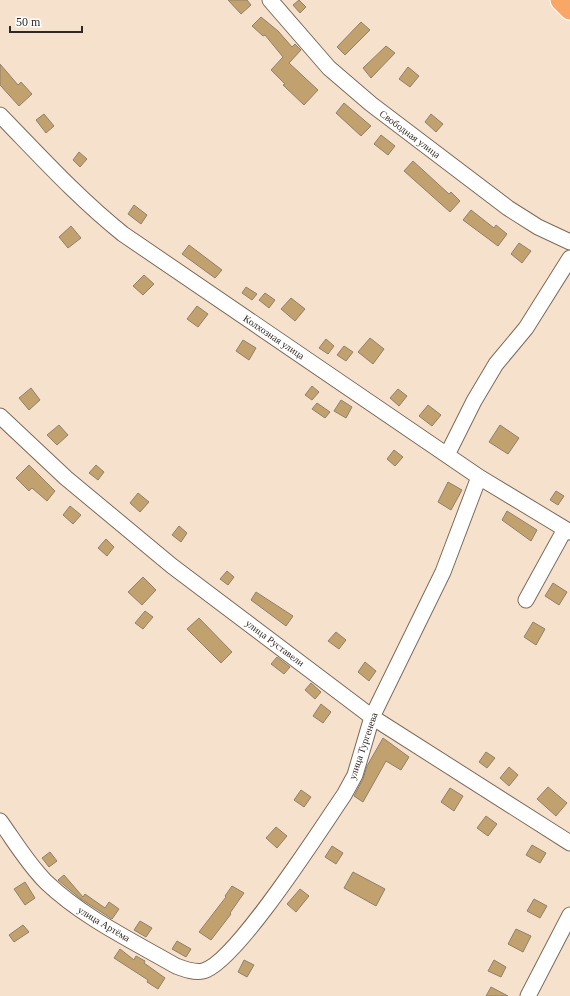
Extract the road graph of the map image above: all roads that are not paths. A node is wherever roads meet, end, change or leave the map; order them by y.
1 (270, 0) edge
2 (562, 0) edge
3 (570, 9) edge
4 (0, 116) edge
5 (570, 242) edge
6 (570, 258) edge
7 (0, 416) edge
8 (447, 455) junction
9 (479, 478) junction
10 (567, 530) edge
11 (526, 600) dead end
12 (372, 717) junction
13 (0, 822) edge
14 (569, 840) edge
15 (570, 915) edge
16 (213, 966) joint
17 (528, 996) edge

1 - 5 street, Свободная улица
2 - 3 highway
4 - 8 street, Колхозная улица
6 - 8 street
7 - 12 street, улица Руставели
8 - 9 street, Колхозная улица
9 - 10 street, Колхозная улица
9 - 12 street, улица Тургенева
10 - 11 street
12 - 14 street, улица Руставели
12 - 16 street, улица Тургенева
13 - 16 street, улица Артёма
15 - 17 street

